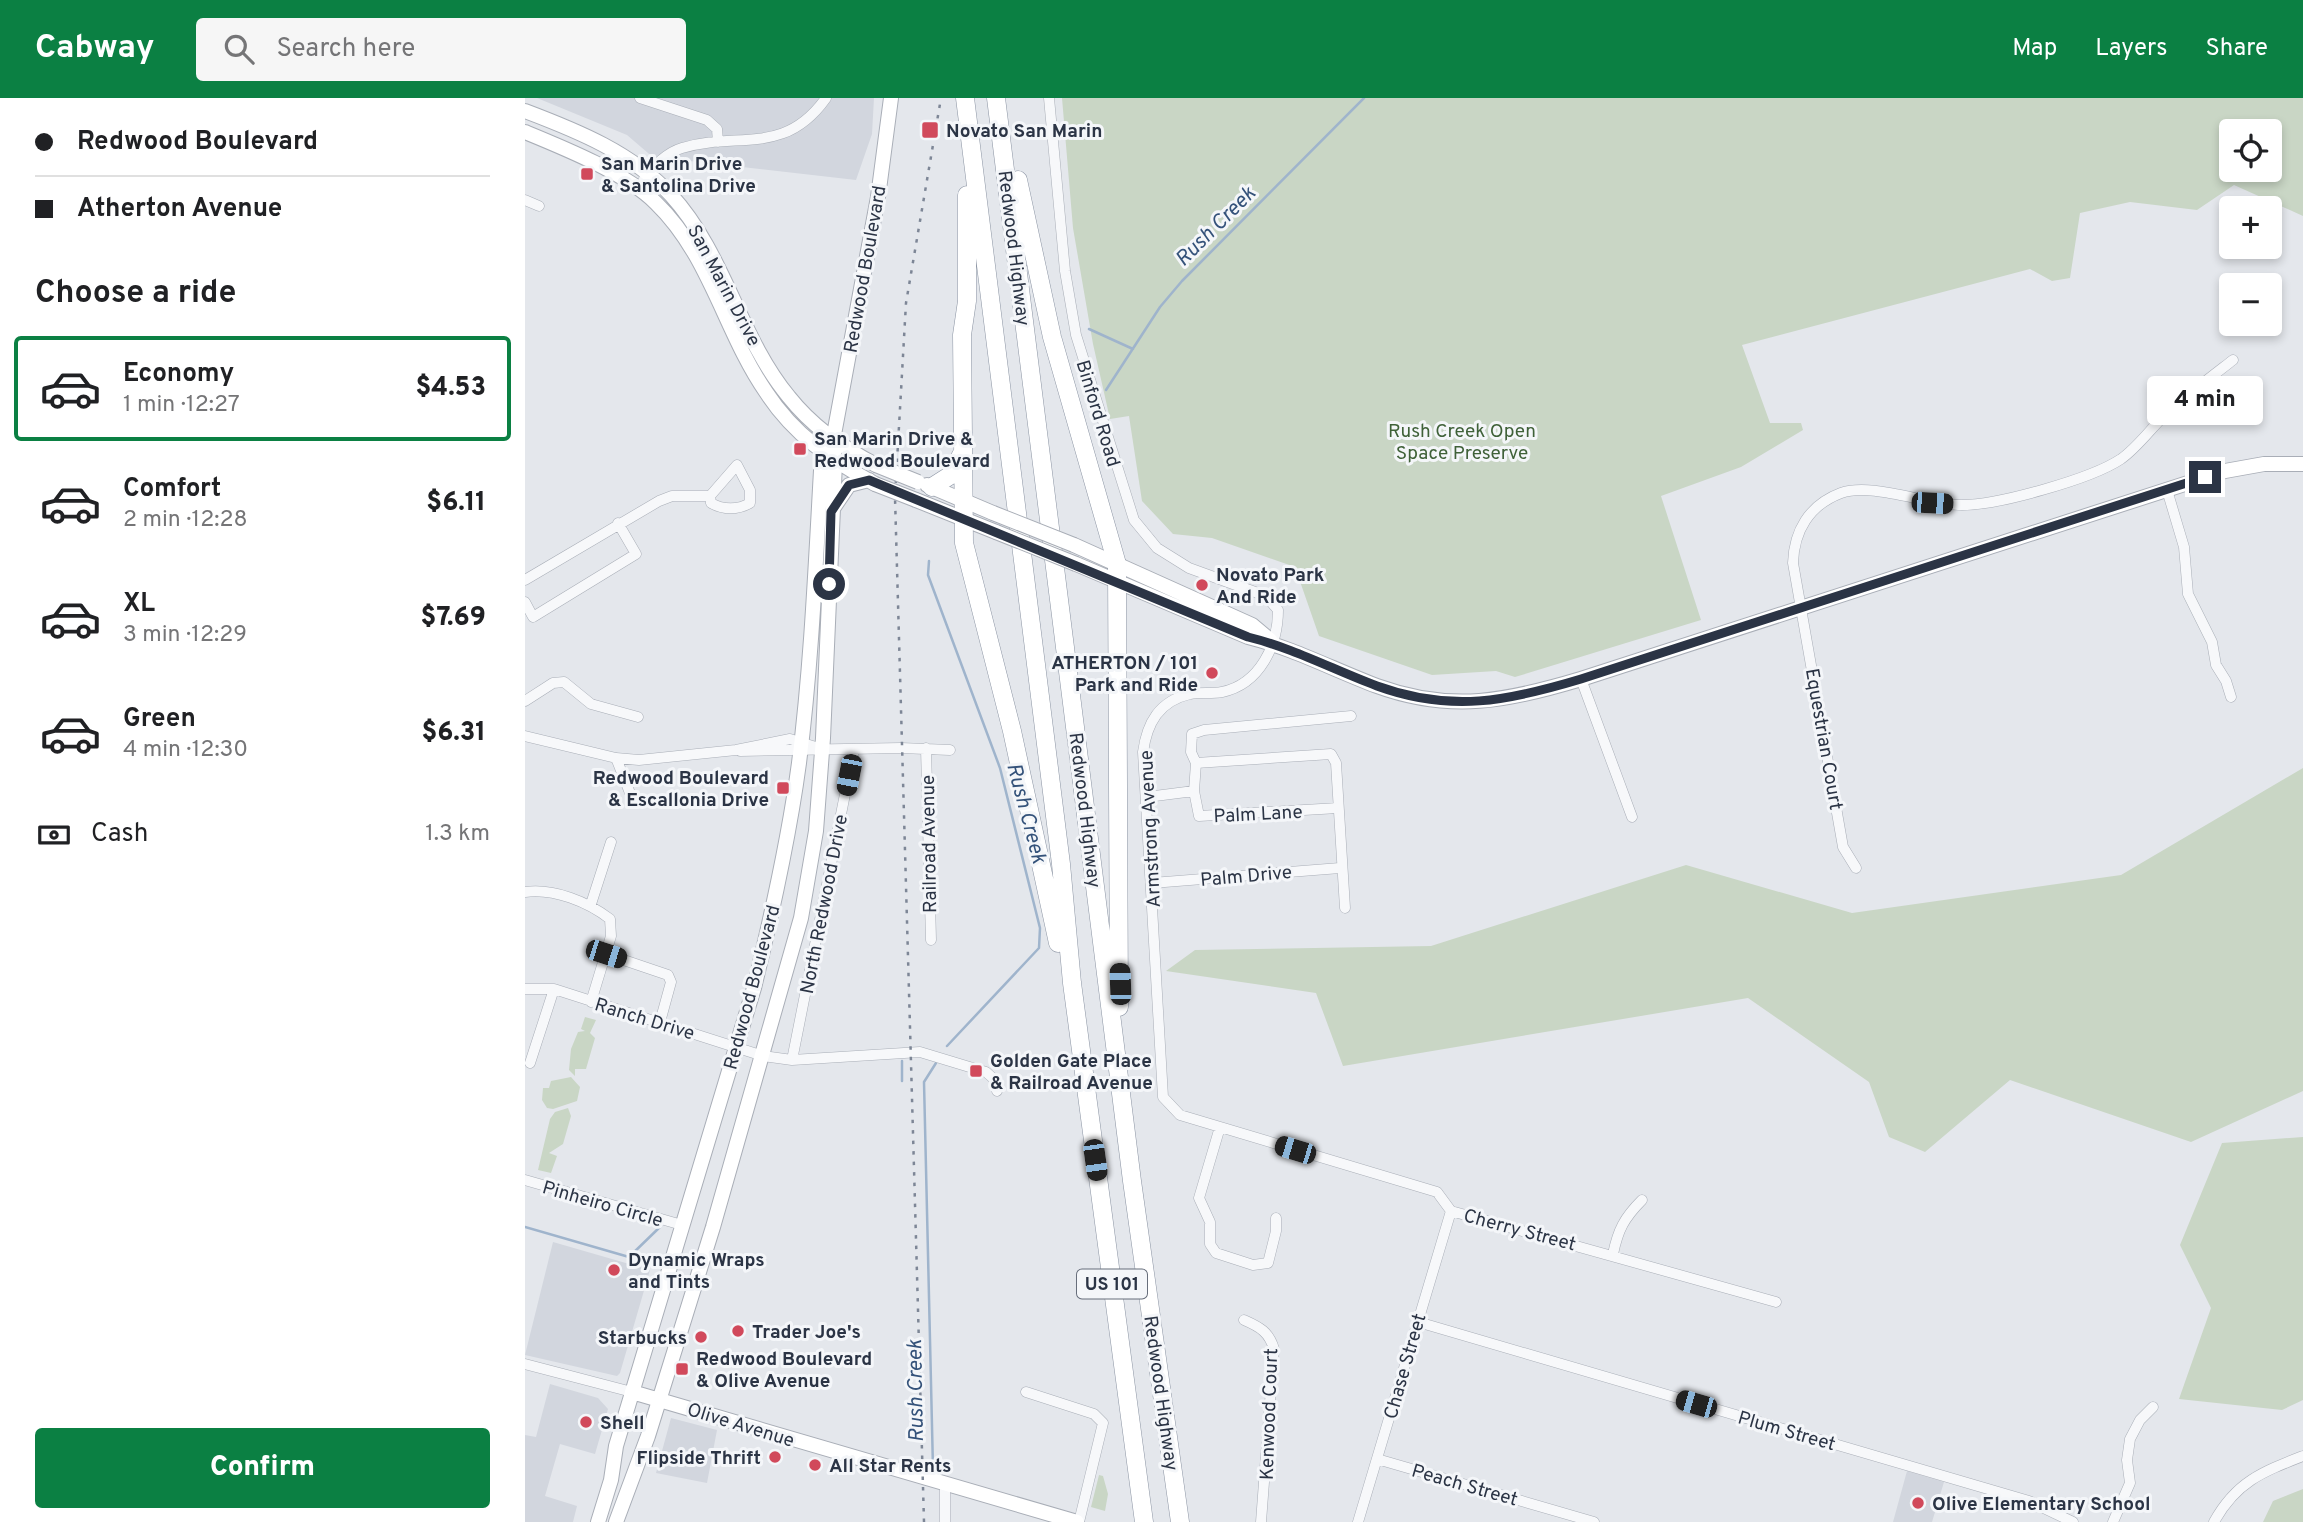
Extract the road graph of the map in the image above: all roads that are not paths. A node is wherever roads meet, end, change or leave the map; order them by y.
1 (640, 98) edge
2 (826, 98) edge
3 (891, 98) edge
4 (965, 98) edge
5 (996, 98) edge
6 (1049, 98) edge
7 (526, 114) edge
8 (968, 125) junction
9 (525, 132) edge
10 (1001, 133) junction
11 (718, 142) junction
12 (647, 175) junction
13 (636, 188) junction
14 (525, 200) edge
15 (539, 206) dead end
16 (2233, 360) dead end
17 (833, 440) junction
18 (962, 452) junction
19 (823, 453) junction
20 (835, 462) junction
21 (2303, 464) edge
22 (872, 482) junction
23 (925, 484) junction
24 (2167, 490) junction
25 (710, 496) junction
26 (963, 500) junction
27 (831, 512) junction
28 (963, 518) junction
29 (618, 523) junction
30 (1118, 572) junction
31 (525, 580) edge
32 (525, 602) edge
33 (1802, 607) junction
34 (1274, 643) junction
35 (1581, 679) junction
36 (2231, 697) dead end
37 (525, 701) edge
38 (1351, 716) dead end
39 (638, 718) dead end
40 (525, 736) edge
41 (801, 746) junction
42 (926, 748) junction
43 (822, 749) junction
44 (854, 749) junction
45 (950, 750) dead end
46 (616, 758) junction
47 (1196, 763) junction
48 (1194, 791) junction
49 (1147, 797) junction
50 (632, 798) dead end
51 (1338, 808) junction
52 (1632, 817) dead end
53 (611, 842) dead end
54 (1340, 868) junction
55 (1856, 868) dead end
56 (1152, 883) junction
57 (525, 892) edge
58 (591, 904) junction
59 (1345, 908) dead end
60 (931, 940) dead end
61 (606, 954) junction
62 (1155, 968) joint
63 (1072, 983) junction
64 (525, 989) edge
65 (554, 989) junction
66 (591, 1002) junction
67 (660, 1022) junction
68 (737, 1045) junction
69 (1116, 1045) junction
70 (764, 1056) junction
71 (792, 1060) junction
72 (530, 1063) dead end
73 (997, 1091) dead end
74 (1220, 1127) junction
75 (525, 1180) edge
76 (1641, 1200) dead end
77 (1451, 1211) junction
78 (1276, 1218) dead end
79 (682, 1225) junction
80 (1613, 1254) junction
81 (1776, 1302) dead end
82 (1244, 1320) dead end
83 (1418, 1322) junction
84 (525, 1364) edge
85 (632, 1392) junction
86 (1026, 1392) dead end
87 (659, 1400) junction
88 (2153, 1407) dead end
89 (2303, 1456) edge
90 (1377, 1459) junction
91 (945, 1486) junction
92 (1144, 1520) edge
93 (598, 1522) edge
94 (616, 1522) edge
95 (946, 1522) edge
96 (1078, 1522) edge
97 (1180, 1522) edge
98 (1261, 1522) edge
99 (1358, 1522) edge
100 (1594, 1522) edge
101 (2073, 1522) edge
102 (2113, 1522) edge
103 (2214, 1522) edge

1 - 11 street
2 - 11 street
3 - 17 main road, Redwood Boulevard
4 - 8 highway, Redwood Highway / US 101
5 - 10 highway, Redwood Highway / US 101
6 - 34 street, Binford Road
7 - 12 main road, San Marin Drive
8 - 18 highway
8 - 63 highway, Redwood Highway / US 101
9 - 13 main road, San Marin Drive
10 - 30 highway
10 - 69 highway, Redwood Highway / US 101
11 - 12 street
12 - 13 street
12 - 17 main road, San Marin Drive
13 - 19 main road, San Marin Drive
14 - 15 street
16 - 33 street, Equestrian Court
17 - 19 main road, Redwood Boulevard
17 - 20 main road, Redwood Boulevard
17 - 23 main road, San Marin Drive, bridge
18 - 23 highway
18 - 26 highway
19 - 20 main road, San Marin Drive
19 - 41 main road, Redwood Boulevard
20 - 22 main road, San Marin Drive
20 - 27 main road, Redwood Boulevard
21 - 24 main road
22 - 27 main road
22 - 28 main road, San Marin Drive, bridge
23 - 26 main road, San Marin Drive
24 - 33 main road
24 - 36 street
25 - 25 street
25 - 29 street
26 - 28 highway
26 - 30 main road, San Marin Drive, bridge
27 - 43 main road, Redwood Boulevard
28 - 30 main road, San Marin Drive, bridge
28 - 63 highway
29 - 31 street
29 - 32 street
30 - 34 main road
30 - 69 highway
33 - 35 main road
33 - 55 street, Equestrian Court
34 - 35 main road
34 - 49 street, Armstrong Avenue
35 - 52 street
37 - 39 street
38 - 47 street, Palm Lane
40 - 46 street
41 - 43 street
41 - 46 street
41 - 68 main road, Redwood Boulevard
42 - 44 street
42 - 45 street
42 - 60 street, Railroad Avenue
43 - 44 street
43 - 70 main road, Redwood Boulevard
44 - 71 street, North Redwood Drive
46 - 50 street
47 - 48 street, Palm Lane
47 - 51 street
48 - 49 street
48 - 51 street, Palm Lane
49 - 56 street, Armstrong Avenue
51 - 54 street
53 - 58 street
54 - 56 street, Palm Drive
54 - 59 street
56 - 62 street, Armstrong Avenue
57 - 58 street
58 - 61 street
61 - 66 street
61 - 67 street
62 - 74 street, Cherry Street
63 - 92 highway, Redwood Highway / US 101
64 - 65 street, Ranch Drive
65 - 66 street, Ranch Drive
65 - 72 street
66 - 67 street, Ranch Drive
67 - 68 street, Ranch Drive
68 - 70 street, Ranch Drive
68 - 79 main road, Redwood Boulevard
69 - 97 highway, Redwood Highway / US 101
70 - 71 street, Ranch Drive
70 - 87 main road, Redwood Boulevard
71 - 73 street, Ranch Drive
74 - 77 street, Cherry Street
74 - 78 street
75 - 79 street, Pinheiro Circle
76 - 80 street
77 - 80 street, Cherry Street
77 - 83 street, Chase Street
79 - 85 main road, Redwood Boulevard
80 - 81 street, Cherry Street
82 - 98 street, Kenwood Court
83 - 90 street, Chase Street
83 - 101 street, Plum Street
84 - 85 street, Olive Avenue
85 - 87 main road, Olive Avenue
85 - 93 main road, Redwood Boulevard
86 - 96 street
87 - 91 main road, Olive Avenue
87 - 94 main road, Redwood Boulevard
88 - 102 street
89 - 103 street
90 - 99 street, Chase Street
90 - 100 street, Peach Street
91 - 95 street
91 - 96 main road, Olive Avenue

